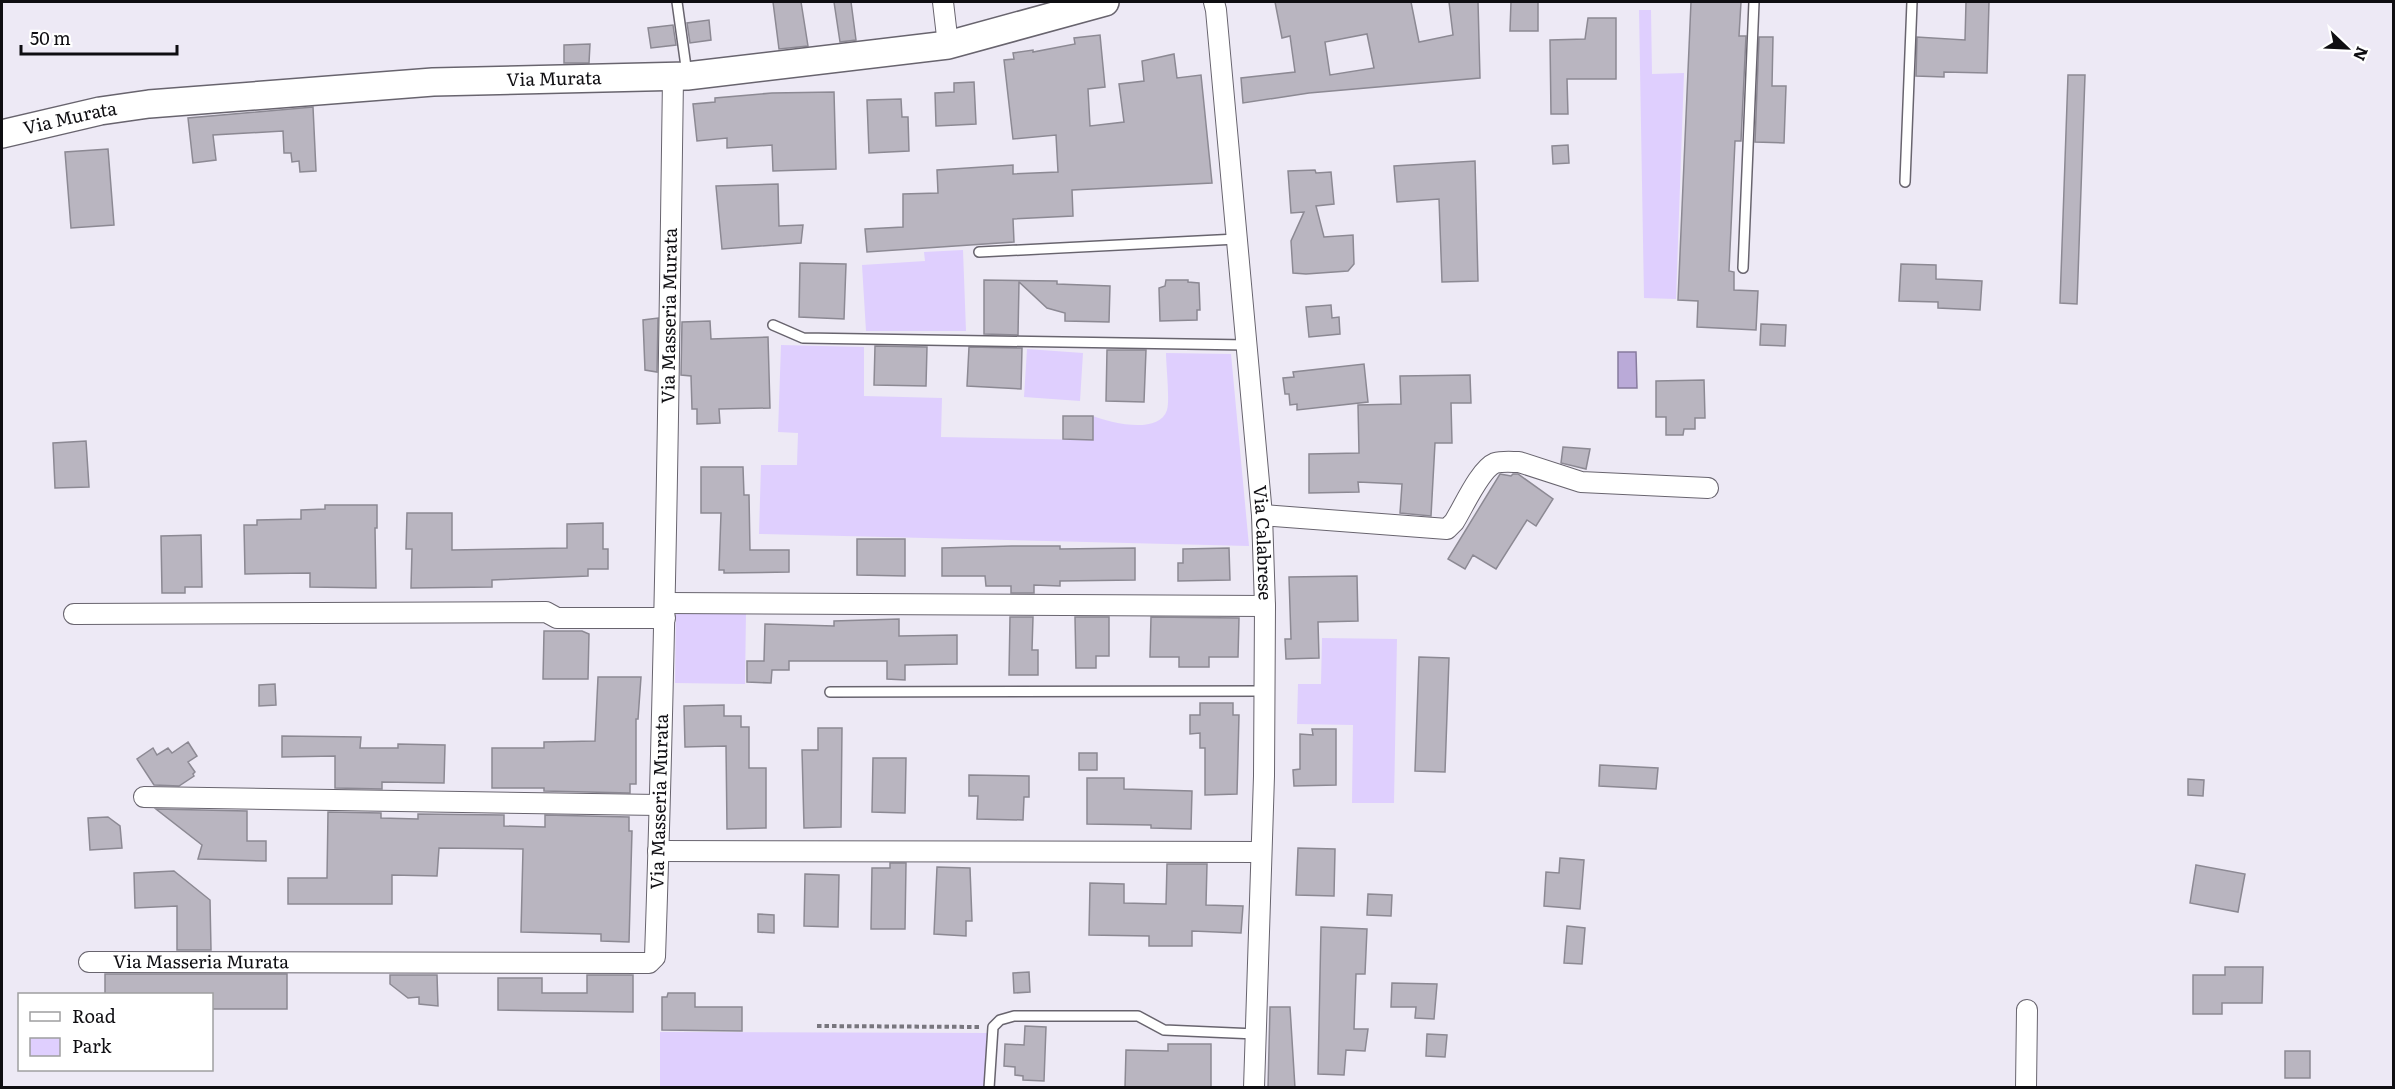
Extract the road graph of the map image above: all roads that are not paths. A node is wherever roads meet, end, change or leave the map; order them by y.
1 (677, 2) edge
2 (943, 2) edge
3 (1105, 2) edge
4 (1214, 2) edge
5 (1754, 2) edge
6 (1912, 2) edge
7 (948, 45) junction
8 (680, 77) junction
9 (2, 134) edge
10 (1905, 182) dead end
11 (1237, 239) junction
12 (978, 252) dead end
13 (1743, 268) dead end
14 (773, 326) dead end
15 (1247, 345) junction
16 (1708, 488) dead end
17 (1262, 515) junction
18 (1265, 606) junction
19 (665, 611) junction
20 (74, 614) dead end
21 (830, 692) dead end
22 (1264, 692) junction
23 (144, 797) dead end
24 (659, 805) junction
25 (658, 851) junction
26 (1261, 852) junction
27 (89, 962) dead end
28 (2027, 1010) dead end
29 (1256, 1034) junction
30 (989, 1088) edge
31 (1254, 1088) edge
32 (2025, 1088) edge

1 - 8 lane
2 - 7 street
3 - 7 street, Via Murata
4 - 11 street, Via Calabrese
5 - 13 lane
6 - 10 lane
7 - 8 street, Via Murata
8 - 9 street, Via Murata
8 - 19 street, Via Masseria Murata
11 - 12 lane
11 - 15 street, Via Calabrese
14 - 15 lane
15 - 17 street, Via Calabrese
16 - 17 street
17 - 18 street, Via Calabrese
18 - 19 street
18 - 22 street, Via Calabrese
19 - 20 street
19 - 24 street, Via Masseria Murata
21 - 22 lane
22 - 26 street, Via Calabrese
23 - 24 street
24 - 25 street, Via Masseria Murata
25 - 26 street
25 - 27 street, Via Masseria Murata
26 - 29 street, Via Calabrese
28 - 32 street
29 - 30 lane
29 - 31 street, Via Calabrese

